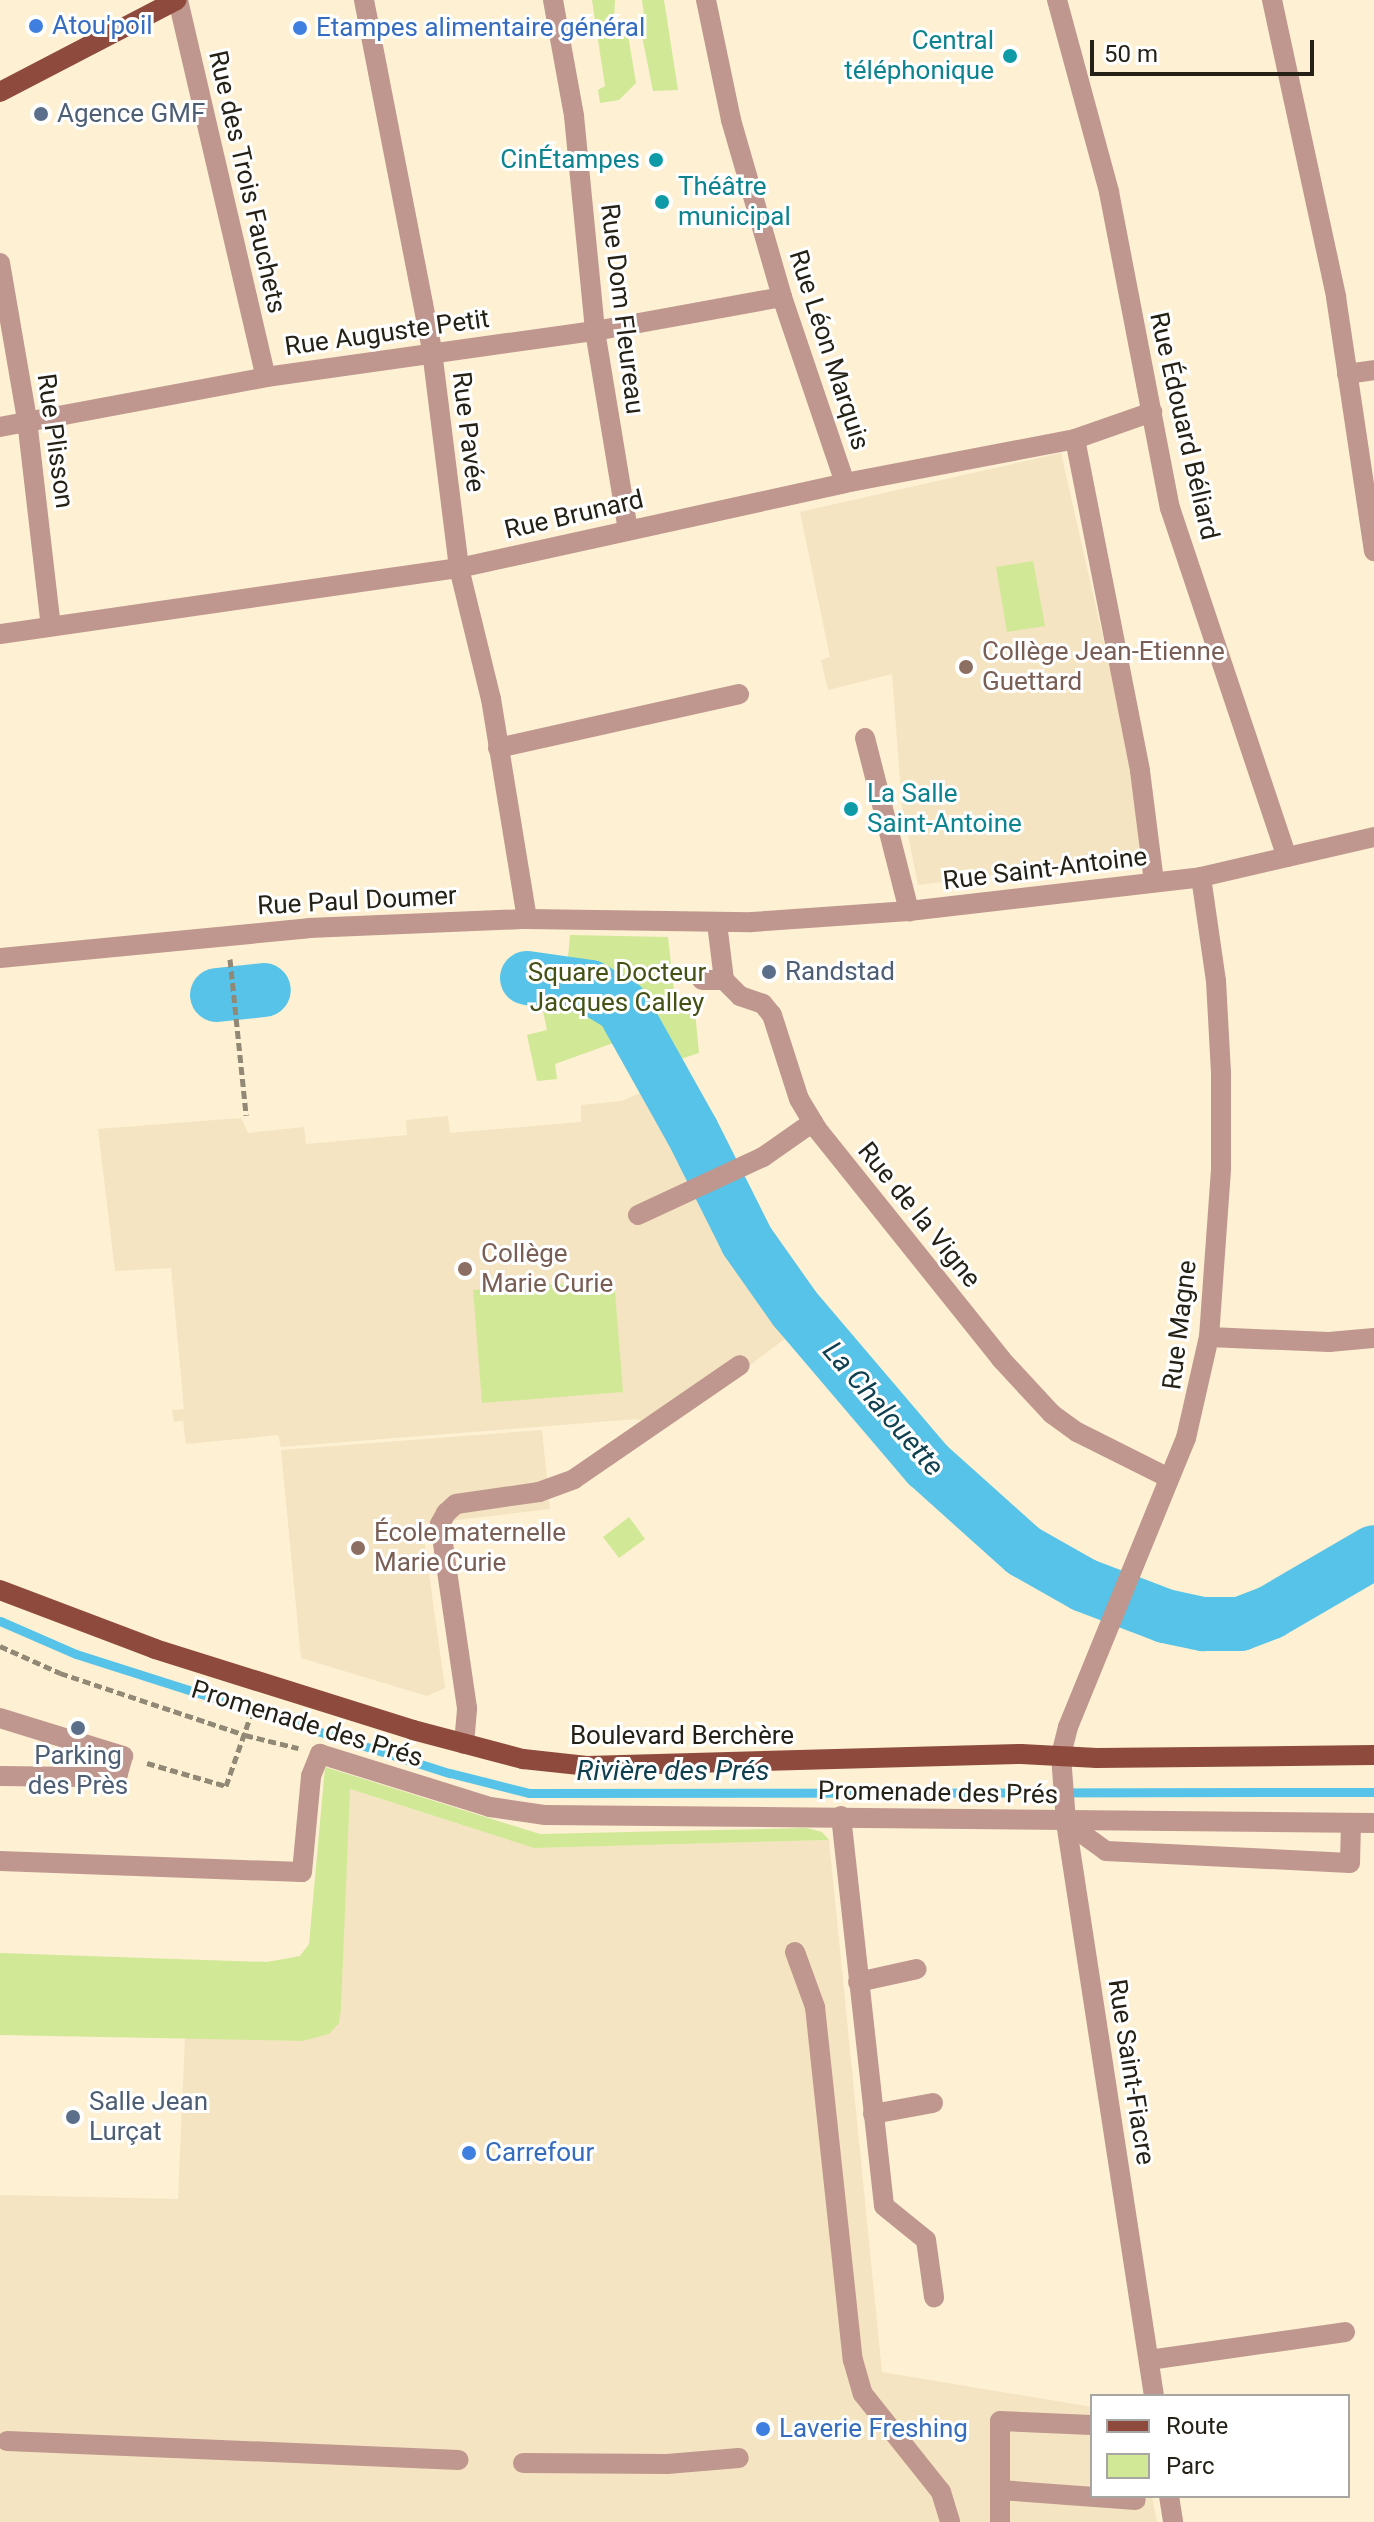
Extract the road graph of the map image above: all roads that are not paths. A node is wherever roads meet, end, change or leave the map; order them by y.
1 (177, 0) edge
2 (364, 0) edge
3 (553, 0) edge
4 (706, 0) edge
5 (1057, 0) edge
6 (1272, 0) edge
7 (0, 92) edge
8 (0, 263) edge
9 (782, 297) junction
10 (595, 331) junction
11 (432, 351) junction
12 (1374, 370) edge
13 (1347, 374) junction
14 (266, 377) junction
15 (1152, 412) junction
16 (27, 420) junction
17 (0, 427) edge
18 (1075, 439) junction
19 (845, 483) junction
20 (628, 530) junction
21 (1374, 551) edge
22 (459, 568) junction
23 (51, 626) junction
24 (0, 634) edge
25 (739, 694) dead end
26 (865, 738) dead end
27 (498, 748) junction
28 (1374, 837) edge
29 (1287, 857) junction
30 (1201, 877) junction
31 (1154, 882) junction
32 (909, 911) junction
33 (527, 919) junction
34 (717, 923) junction
35 (0, 958) edge
36 (702, 980) dead end
37 (724, 980) junction
38 (813, 1122) junction
39 (638, 1215) dead end
40 (1209, 1337) junction
41 (1374, 1338) edge
42 (740, 1365) dead end
43 (1169, 1478) junction
44 (0, 1579) edge
45 (0, 1590) edge
46 (61, 1612) junction
47 (0, 1718) edge
48 (464, 1744) junction
49 (1061, 1755) junction
50 (1374, 1755) edge
51 (0, 1776) edge
52 (841, 1816) junction
53 (1066, 1822) junction
54 (1351, 1823) junction
55 (1374, 1823) edge
56 (0, 1861) edge
57 (795, 1952) dead end
58 (917, 1969) dead end
59 (858, 1982) junction
60 (933, 2103) dead end
61 (873, 2114) junction
62 (934, 2297) dead end
63 (1345, 2332) dead end
64 (1149, 2360) junction
65 (1154, 2394) edge
66 (1090, 2425) edge
67 (7, 2441) dead end
68 (739, 2458) dead end
69 (459, 2460) dead end
70 (523, 2463) dead end
71 (1000, 2490) junction
72 (1090, 2497) edge
73 (1109, 2498) edge
74 (1169, 2498) edge
75 (1136, 2500) dead end
76 (950, 2522) edge
77 (1000, 2522) edge
78 (1173, 2522) edge

1 - 7 main road
1 - 14 street, Rue des Trois Fauchets
2 - 11 street, Rue Pavée
3 - 10 street, Rue Dom Fleureau
4 - 9 street, Rue Léon Marquis
5 - 15 street, Rue Édouard Béliard
6 - 13 street
8 - 16 street, Rue Plisson
9 - 10 street, Rue Auguste Petit
9 - 19 street, Rue Léon Marquis
10 - 11 street, Rue Auguste Petit
10 - 20 street, Rue Dom Fleureau
11 - 14 street, Rue Auguste Petit
11 - 22 street, Rue Pavée
12 - 13 street
13 - 21 street
14 - 16 street, Rue Auguste Petit
15 - 18 street, Rue Brunard
15 - 29 street, Rue Édouard Béliard
16 - 17 street, Rue Auguste Petit
16 - 23 street, Rue Plisson
18 - 19 street, Rue Brunard
18 - 31 street
19 - 20 street, Rue Brunard
20 - 22 street, Rue Brunard
22 - 23 street, Rue Brunard
22 - 27 street, Rue Pavée
23 - 24 street, Rue Brunard
25 - 27 street
26 - 32 street
27 - 33 street, Rue Pavée
28 - 29 street, Rue Saint-Antoine
29 - 30 street, Rue Saint-Antoine
30 - 31 street, Rue Saint-Antoine
30 - 40 street, Rue Magne
31 - 32 street, Rue Saint-Antoine
32 - 34 street, Rue Saint-Antoine
33 - 34 street, Rue Paul Doumer
33 - 35 street, Rue Paul Doumer
34 - 37 street
36 - 37 street
37 - 38 street, Rue de la Vigne
38 - 39 street
38 - 43 street, Rue de la Vigne
40 - 41 street
40 - 43 street, Rue Magne
42 - 48 street
43 - 49 street, Rue Magne
44 - 46 main road, Boulevard Berchère
45 - 46 main road, Boulevard Berchère
46 - 48 main road, Boulevard Berchère
47 - 51 street
48 - 49 main road, Boulevard Berchère
49 - 50 main road, Boulevard Berchère
49 - 53 street, Rue Saint-Fiacre
52 - 53 street, Promenade des Prés
52 - 56 street, Promenade des Prés
52 - 59 street
53 - 54 street, Promenade des Prés
53 - 54 street
53 - 64 street, Rue Saint-Fiacre
54 - 55 street, Promenade des Prés
57 - 76 street
58 - 59 street
59 - 61 street
60 - 61 street
61 - 62 street
63 - 64 street
64 - 65 street, Rue Saint-Fiacre
66 - 71 street
67 - 69 street
68 - 70 street
71 - 72 street
71 - 77 street
73 - 75 street
74 - 78 street

